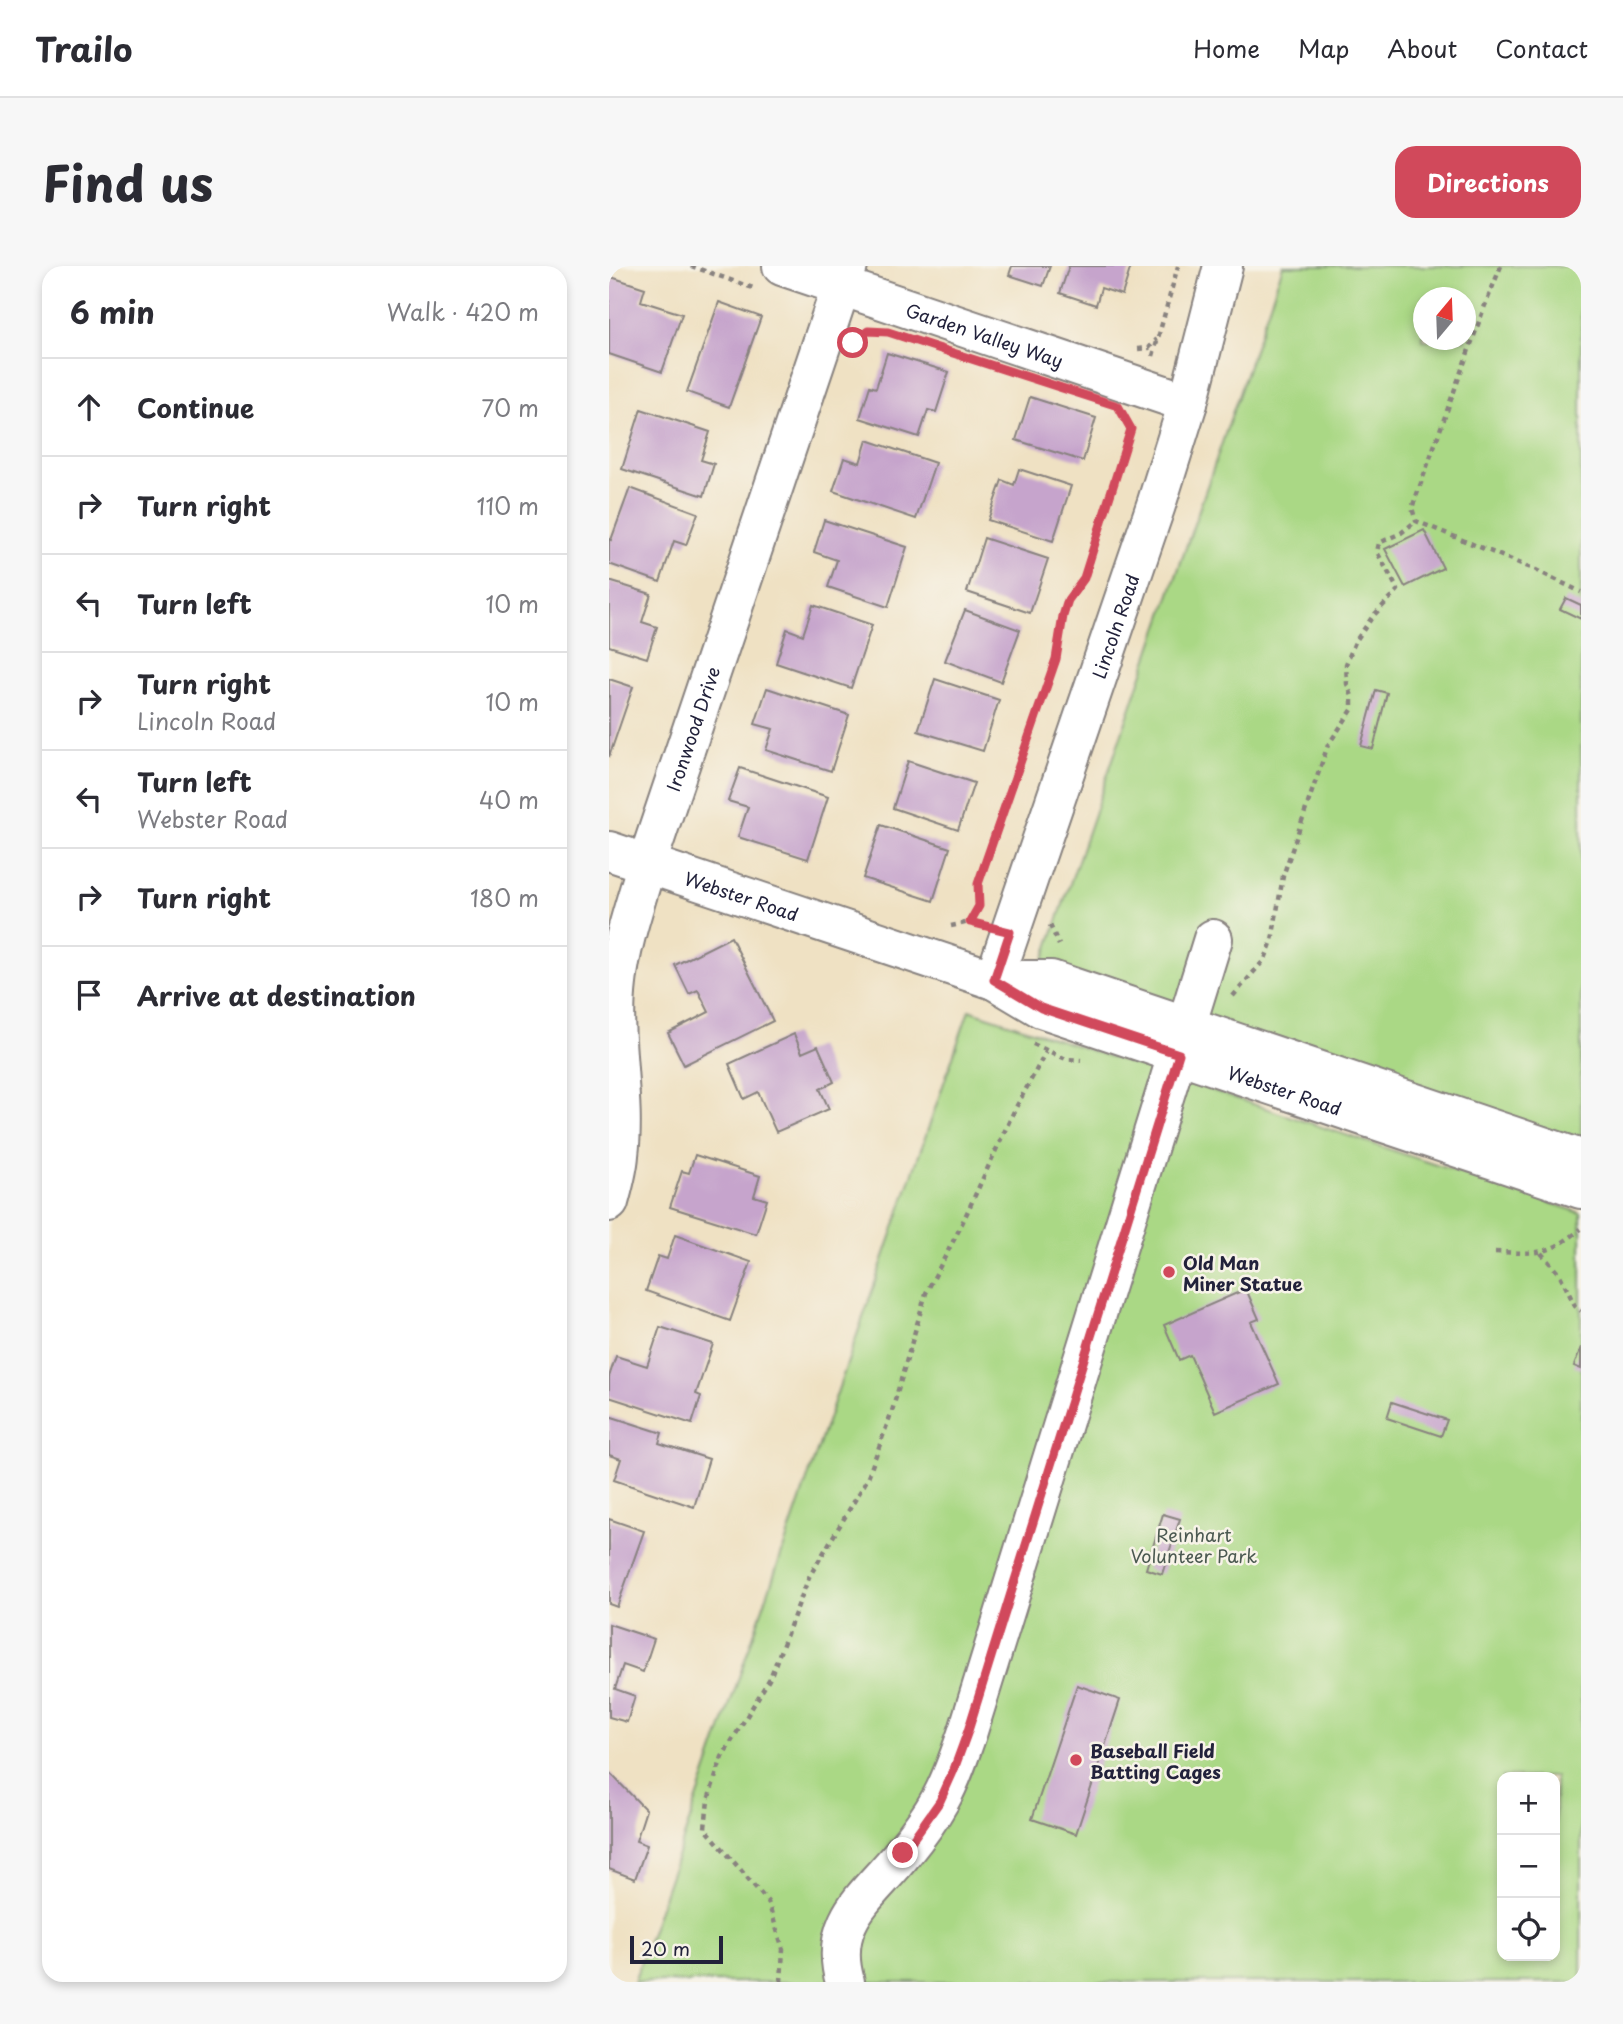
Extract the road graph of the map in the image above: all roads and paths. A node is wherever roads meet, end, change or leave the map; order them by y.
1 (691, 266) edge
2 (1178, 266) edge
3 (1223, 266) edge
4 (1501, 266) edge
5 (845, 275) edge
6 (774, 279) edge
7 (1134, 403) junction
8 (1188, 403) junction
9 (1131, 429) junction
10 (1416, 521) junction
11 (1581, 592) edge
12 (609, 852) edge
13 (646, 863) junction
14 (1049, 921) dead end
15 (1010, 932) junction
16 (1213, 939) dead end
17 (1058, 945) junction
18 (1071, 949) dead end
19 (994, 980) junction
20 (1188, 1026) junction
21 (1047, 1052) dead end
22 (1581, 1159) edge
23 (1581, 1189) edge
24 (609, 1202) edge
25 (1581, 1229) edge
26 (1495, 1252) dead end
27 (1541, 1253) junction
28 (1581, 1311) edge
29 (781, 1982) edge
30 (845, 1982) edge

1 - 6 path
2 - 7 path
3 - 8 street, Lincoln Road
4 - 10 path
5 - 6 street, Garden Valley Way
5 - 7 street, Garden Valley Way
5 - 13 street, Ironwood Drive
7 - 8 street, Garden Valley Way
7 - 9 path
7 - 9 path
8 - 15 street, Lincoln Road
9 - 15 path
10 - 11 path
10 - 20 path
12 - 13 street, Webster Road
13 - 19 street, Webster Road
13 - 24 street, Ironwood Drive
14 - 17 path
15 - 17 path
15 - 19 street, Lincoln Road
16 - 20 street
17 - 18 path
19 - 20 street, Webster Road
20 - 22 street, Webster Road
20 - 23 street, Webster Road
20 - 30 street
21 - 29 path
25 - 27 path
26 - 27 path
27 - 28 path

